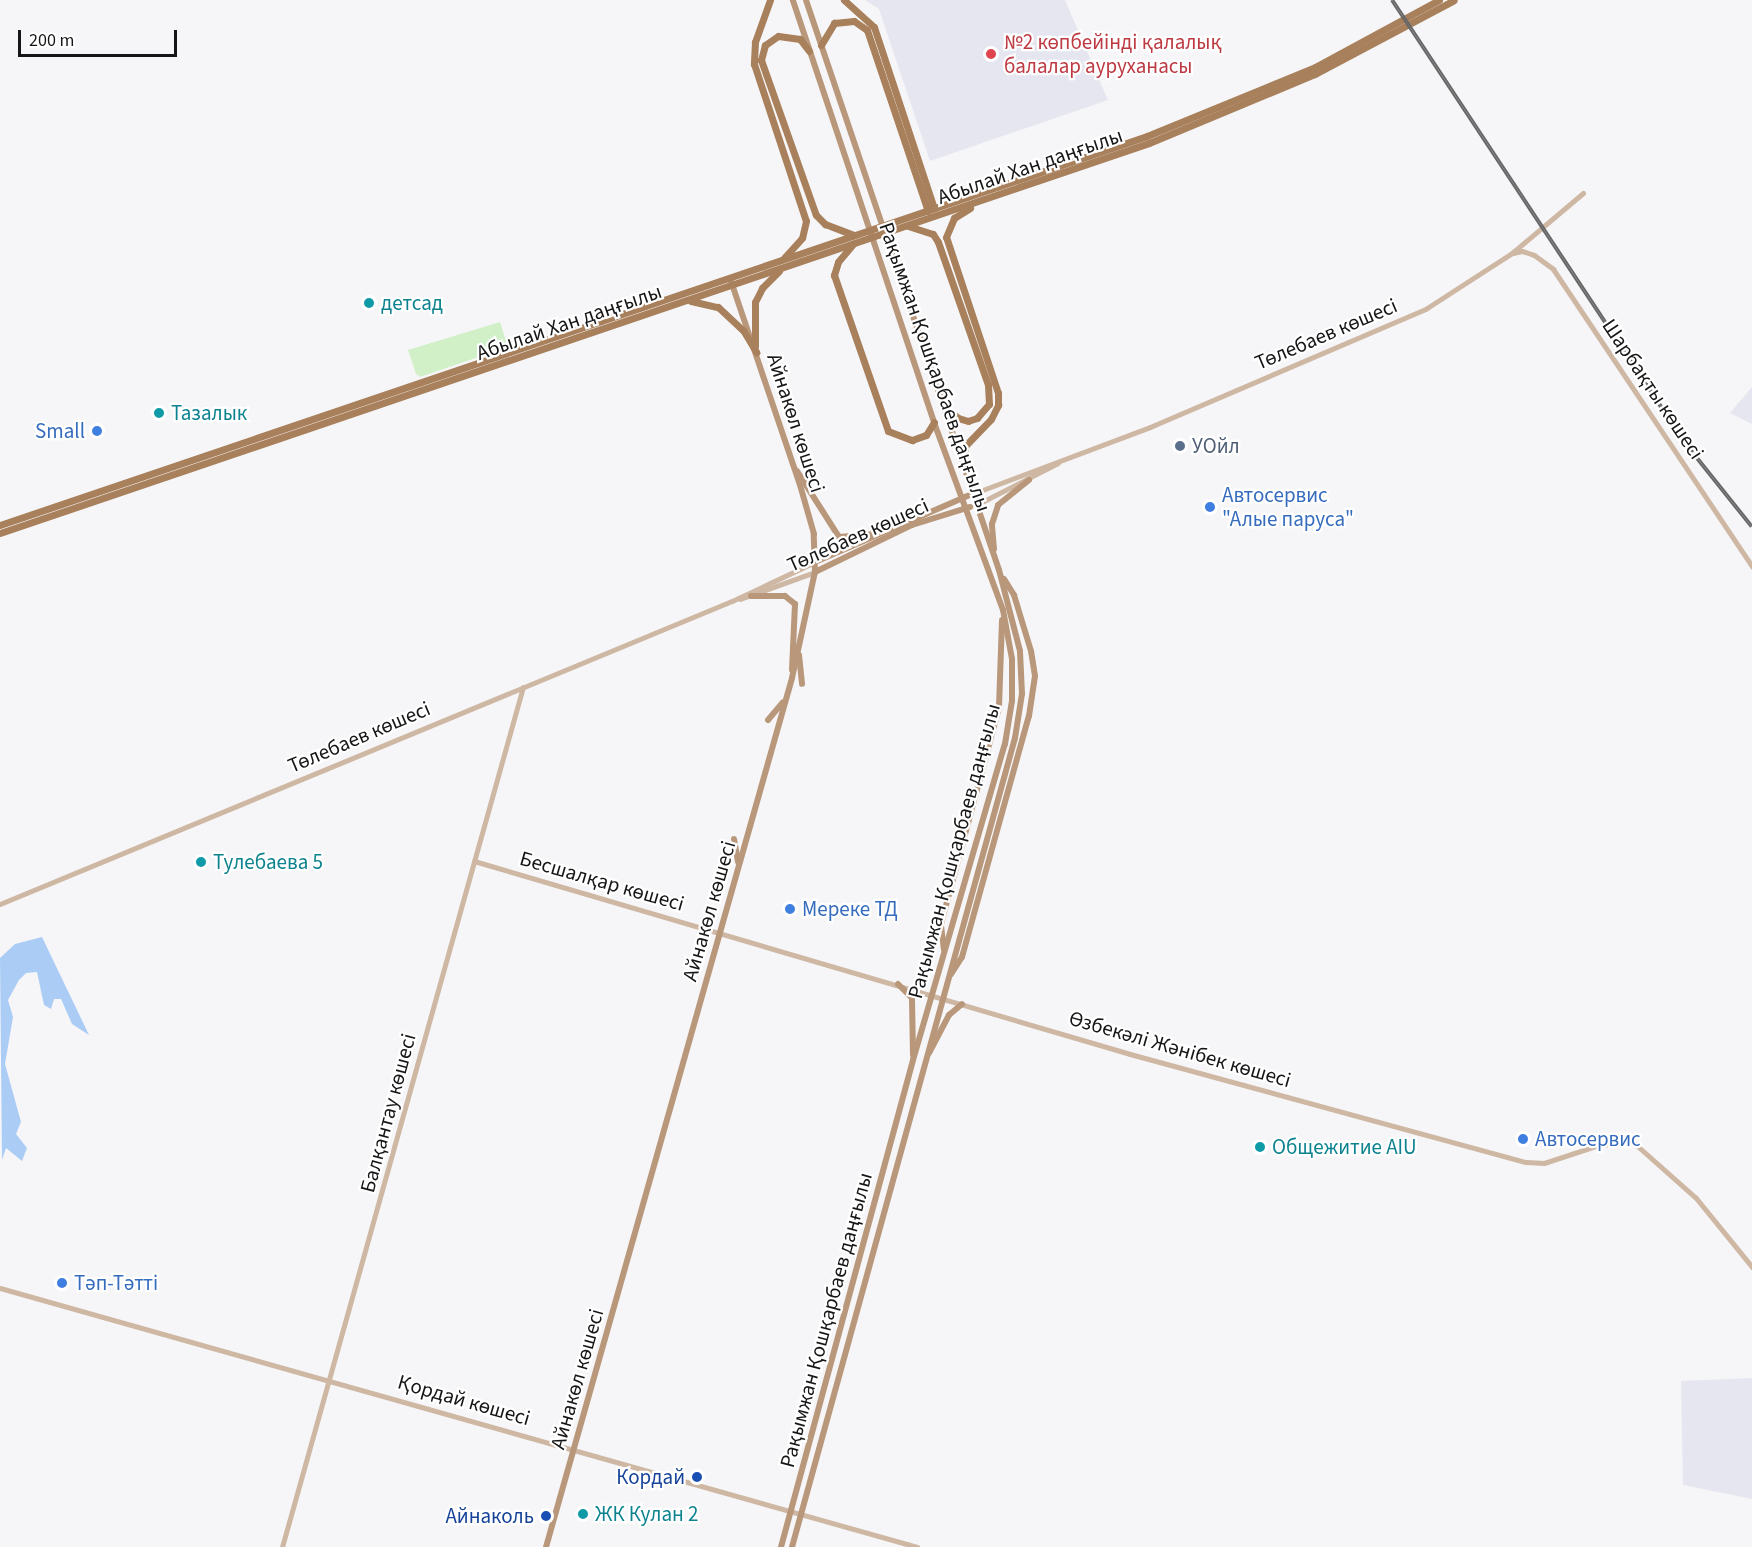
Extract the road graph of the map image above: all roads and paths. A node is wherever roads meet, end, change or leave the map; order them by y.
1 (770, 0) edge
2 (793, 0) edge
3 (806, 0) edge
4 (844, 0) edge
5 (1439, 0) edge
6 (1454, 0) edge
7 (821, 45) junction
8 (809, 51) junction
9 (1148, 140) junction
10 (1583, 193) dead end
11 (978, 202) junction
12 (931, 209) junction
13 (897, 228) junction
14 (854, 239) junction
15 (1512, 253) junction
16 (783, 263) junction
17 (731, 281) junction
18 (681, 302) junction
19 (756, 352) junction
20 (943, 406) junction
21 (934, 422) junction
22 (1059, 462) junction
23 (793, 467) junction
24 (964, 468) junction
25 (1029, 480) junction
26 (972, 494) junction
27 (963, 498) junction
28 (976, 505) junction
29 (967, 508) junction
30 (0, 525) edge
31 (899, 526) junction
32 (0, 533) edge
33 (994, 555) junction
34 (815, 562) junction
35 (1752, 566) edge
36 (999, 570) junction
37 (815, 572) junction
38 (751, 596) junction
39 (732, 601) junction
40 (1003, 610) junction
41 (799, 652) junction
42 (792, 678) junction
43 (802, 684) dead end
44 (523, 687) junction
45 (786, 699) junction
46 (768, 720) dead end
47 (734, 839) dead end
48 (474, 861) junction
49 (739, 866) junction
50 (0, 904) edge
51 (720, 933) junction
52 (945, 954) junction
53 (947, 979) junction
54 (898, 984) junction
55 (933, 995) junction
56 (941, 997) junction
57 (962, 1004) junction
58 (913, 1060) junction
59 (924, 1061) junction
60 (1752, 1267) edge
61 (0, 1288) edge
62 (330, 1380) junction
63 (574, 1449) junction
64 (792, 1511) junction
65 (802, 1514) junction
66 (282, 1547) edge
67 (546, 1547) edge
68 (781, 1547) edge
69 (792, 1547) edge
70 (917, 1547) edge

1 - 16 main road
2 - 8 main road, Рақымжан Қошқарбаев даңғылы
3 - 7 main road, Рақымжан Қошқарбаев даңғылы
4 - 12 main road
5 - 9 main road
6 - 9 main road
7 - 12 main road
7 - 20 main road, Рақымжан Қошқарбаев даңғылы
8 - 14 main road
8 - 21 main road, Рақымжан Қошқарбаев даңғылы
9 - 11 main road, Абылай Хан даңғылы
9 - 12 main road, Абылай Хан даңғылы
10 - 15 street, Төлебаев көшесі
11 - 13 main road, Абылай Хан даңғылы
11 - 24 main road
12 - 14 main road, Абылай Хан даңғылы
13 - 14 main road, Абылай Хан даңғылы
13 - 20 main road
14 - 16 main road, Абылай Хан даңғылы
14 - 21 main road
15 - 22 street, Төлебаев көшесі
15 - 35 street, Шарбақты көшесі
16 - 17 main road, Абылай Хан даңғылы
16 - 19 main road
17 - 18 main road, Абылай Хан даңғылы
17 - 19 main road, Айнакөл көшесі
17 - 30 main road, Абылай Хан даңғылы
18 - 19 main road
18 - 32 main road, Абылай Хан даңғылы
19 - 23 main road, Айнакөл көшесі
20 - 24 main road, Рақымжан Қошқарбаев даңғылы
21 - 27 main road, Рақымжан Қошқарбаев даңғылы
22 - 25 street, Төлебаев көшесі
22 - 26 street, Төлебаев көшесі
23 - 31 main road
23 - 34 main road, Айнакөл көшесі
24 - 26 main road, Рақымжан Қошқарбаев даңғылы
25 - 28 street, Төлебаев көшесі
25 - 33 main road
26 - 27 main road, Төлебаев көшесі
26 - 28 main road, Рақымжан Қошқарбаев даңғылы
27 - 29 main road, Рақымжан Қошқарбаев даңғылы
27 - 31 main road, Төлебаев көшесі
28 - 29 main road, Төлебаев көшесі
28 - 33 main road, Рақымжан Қошқарбаев даңғылы
29 - 37 main road, Төлебаев көшесі
29 - 40 main road, Рақымжан Қошқарбаев даңғылы
31 - 34 main road, Төлебаев көшесі
33 - 36 main road, Рақымжан Қошқарбаев даңғылы
34 - 37 main road, Айнакөл көшесі
34 - 39 street, Төлебаев көшесі
36 - 53 main road, Рақымжан Қошқарбаев даңғылы
36 - 53 main road
37 - 38 street, Төлебаев көшесі
37 - 41 main road, Айнакөл көшесі
38 - 39 street, Төлебаев көшесі
38 - 42 main road
39 - 44 street, Төлебаев көшесі
40 - 52 main road
40 - 52 main road, Рақымжан Қошқарбаев даңғылы
41 - 42 main road, Айнакөл көшесі
41 - 43 main road
42 - 45 main road, Айнакөл көшесі
44 - 48 street, Балқантау көшесі
44 - 50 street, Төлебаев көшесі
45 - 46 main road
45 - 49 main road, Айнакөл көшесі
47 - 49 main road
48 - 51 street, Бесшалқар көшесі
48 - 62 street, Балқантау көшесі
49 - 51 main road, Айнакөл көшесі
51 - 54 street, Өзбекәлі Жәнібек көшесі
51 - 63 main road, Айнакөл көшесі
52 - 55 main road, Рақымжан Қошқарбаев даңғылы
53 - 56 main road, Рақымжан Қошқарбаев даңғылы
54 - 55 street, Өзбекәлі Жәнібек көшесі
54 - 58 main road
55 - 56 street, Өзбекәлі Жәнібек көшесі
55 - 58 main road, Рақымжан Қошқарбаев даңғылы
56 - 57 street, Өзбекәлі Жәнібек көшесі
56 - 59 main road, Рақымжан Қошқарбаев даңғылы
57 - 59 main road
57 - 60 street, Өзбекәлі Жәнібек көшесі
58 - 64 main road, Рақымжан Қошқарбаев даңғылы
59 - 65 main road, Рақымжан Қошқарбаев даңғылы
61 - 62 street, Қордай көшесі
62 - 63 street, Қордай көшесі
62 - 66 street, Балқантау көшесі
63 - 64 street, Қордай көшесі
63 - 67 main road, Айнакөл көшесі
64 - 65 street, Қордай көшесі
64 - 68 main road, Рақымжан Қошқарбаев даңғылы
65 - 69 main road, Рақымжан Қошқарбаев даңғылы
65 - 70 street, Қордай көшесі

